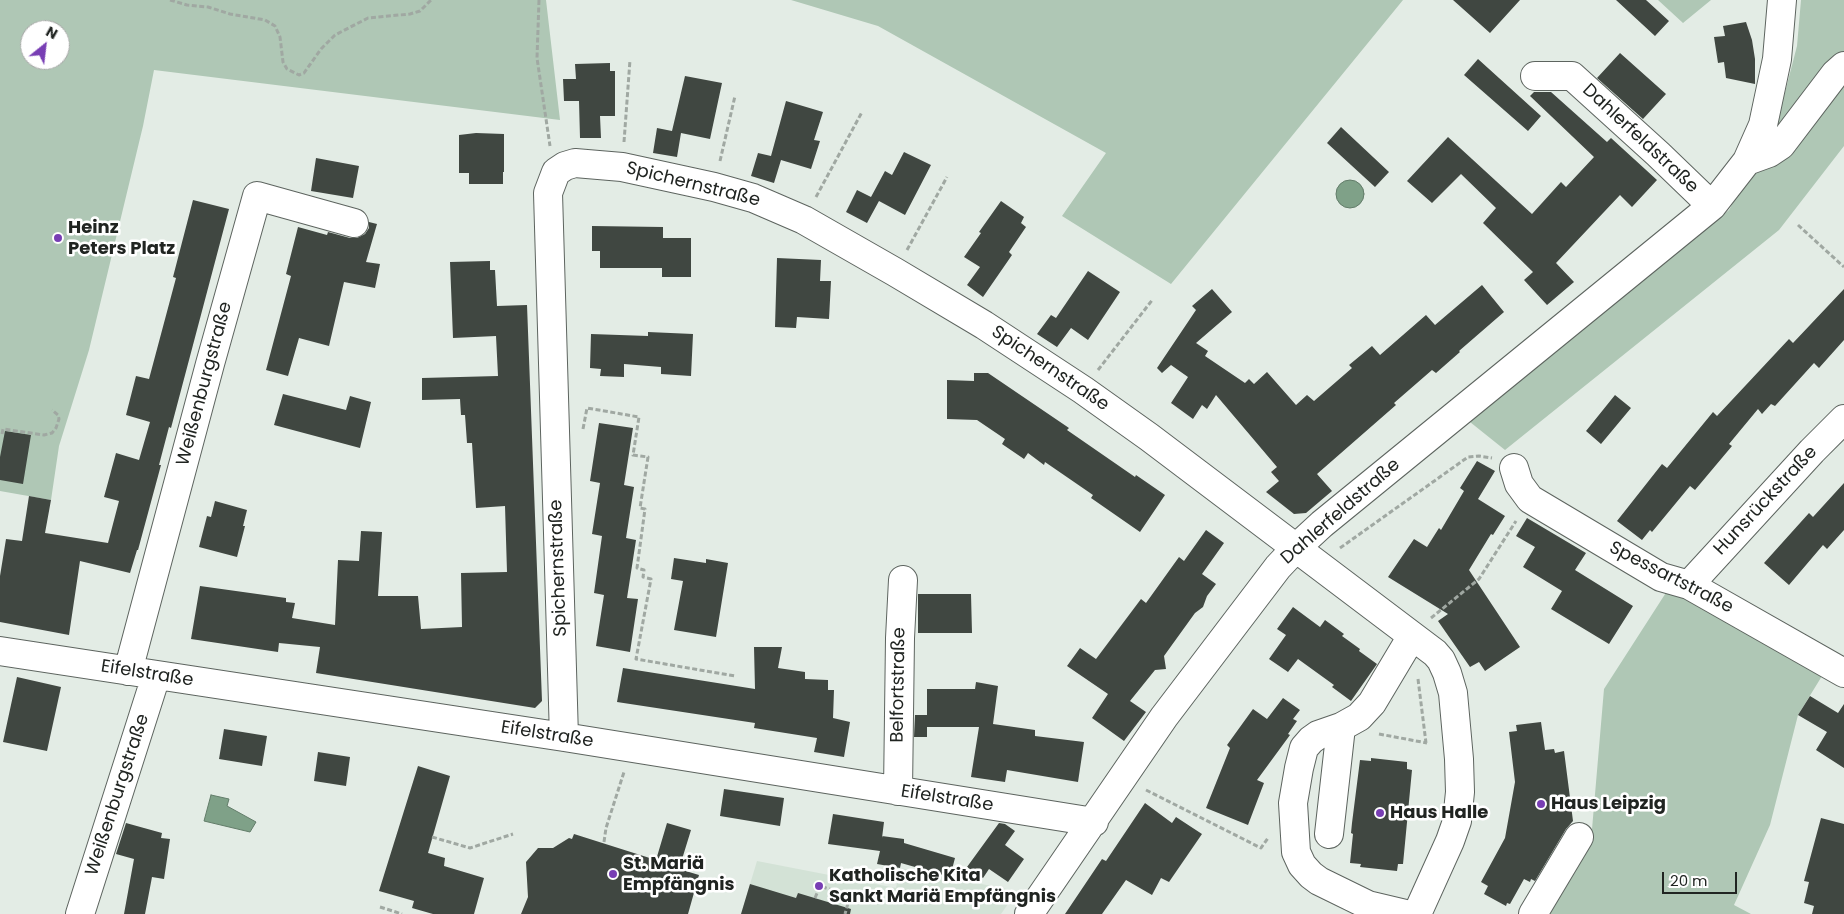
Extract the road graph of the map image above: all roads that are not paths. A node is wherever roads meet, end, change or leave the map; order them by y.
1 (1782, 0) edge
2 (1844, 66) edge
3 (1535, 76) dead end
4 (1747, 160) junction
5 (1712, 206) junction
6 (354, 223) dead end
7 (1844, 419) edge
8 (1514, 468) road end
9 (1296, 548) junction
10 (903, 580) dead end
11 (1689, 585) junction
12 (1412, 636) junction
13 (0, 651) edge
14 (128, 671) junction
15 (1844, 673) edge
16 (156, 676) junction
17 (1341, 727) junction
18 (564, 737) junction
19 (898, 791) junction
20 (1094, 822) junction
21 (1329, 834) dead end
22 (1579, 838) dead end
23 (80, 914) edge
24 (1029, 914) edge
25 (1406, 914) edge
26 (1417, 914) edge
27 (1532, 914) edge

1 - 4 street, Dahlerfeldstraße
2 - 4 street
3 - 5 street, Dahlerfeldstraße
4 - 5 street, Dahlerfeldstraße
5 - 9 street, Dahlerfeldstraße
6 - 14 street, Weißenburgstraße
7 - 11 street, Hunsrückstraße
8 - 11 street, Spessartstraße
9 - 12 street, Spichernstraße
9 - 18 street, Spichernstraße
9 - 20 street, Dahlerfeldstraße
10 - 19 street, Belfortstraße
11 - 15 street, Spessartstraße
12 - 17 street
12 - 26 street, Spichernstraße
13 - 14 street, Eifelstraße
14 - 16 street, Eifelstraße
16 - 18 street, Eifelstraße
16 - 23 street, Weißenburgstraße
17 - 21 street
17 - 25 street
18 - 19 street, Eifelstraße
19 - 20 street, Eifelstraße
20 - 24 street, Dahlerfeldstraße
22 - 27 street

